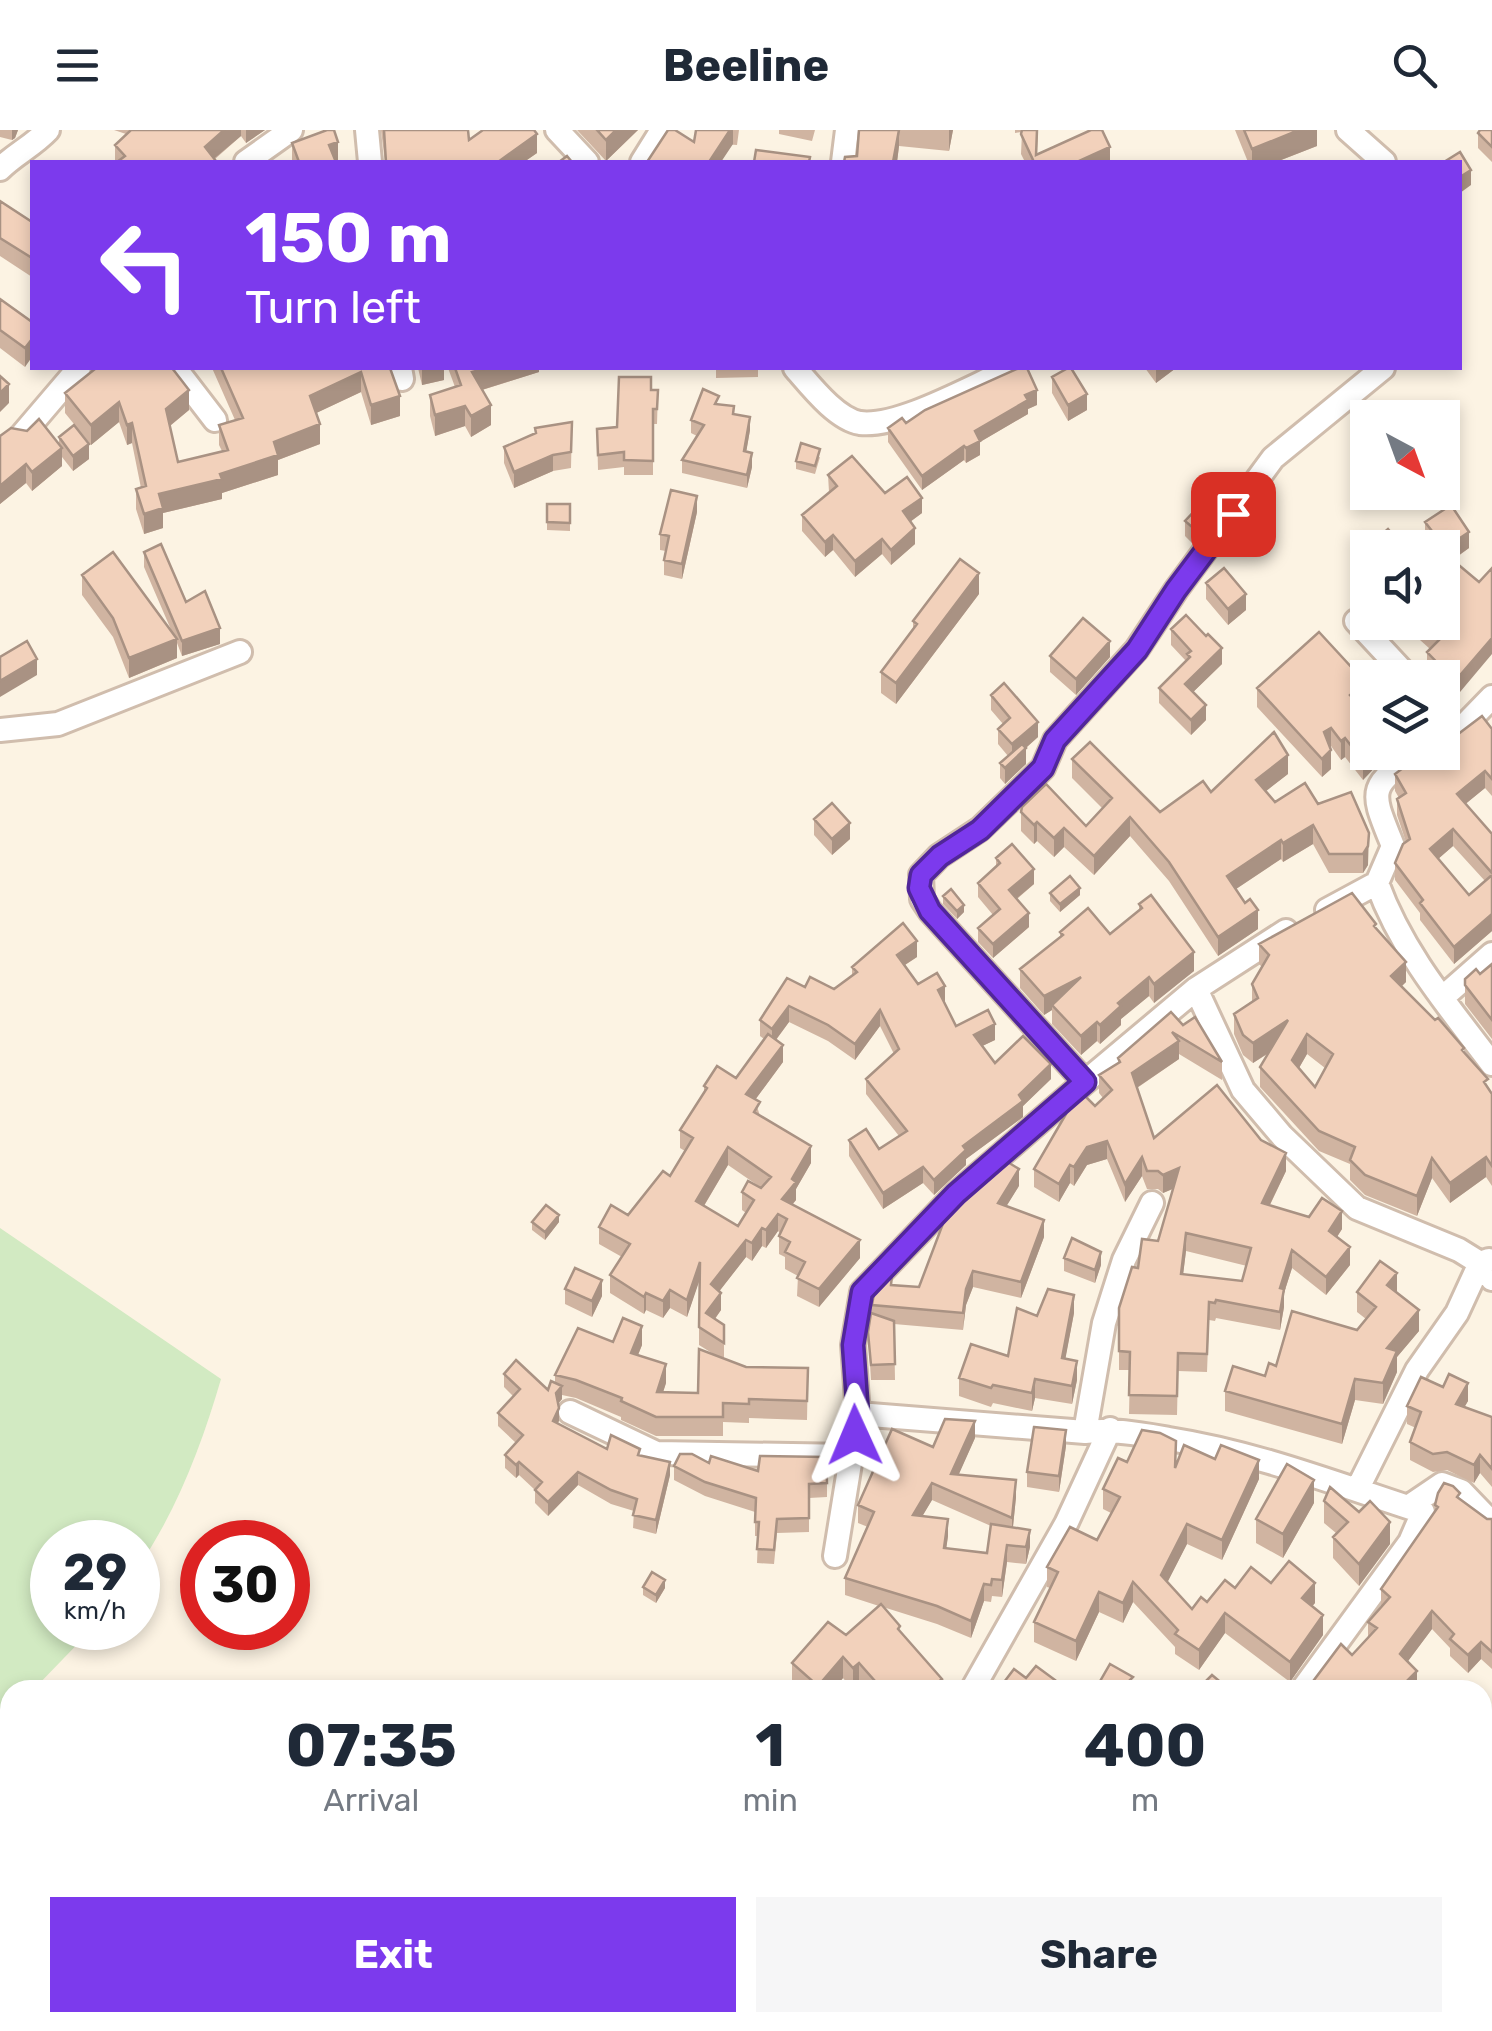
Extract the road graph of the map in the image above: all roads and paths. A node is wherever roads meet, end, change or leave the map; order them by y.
1 (48, 130) edge
2 (291, 130) edge
3 (367, 130) edge
4 (558, 130) edge
5 (662, 130) edge
6 (847, 130) edge
7 (1348, 130) edge
8 (4, 158) edge
9 (249, 160) edge
10 (370, 160) edge
11 (586, 160) edge
12 (643, 160) edge
13 (843, 160) edge
14 (1382, 160) edge
15 (77, 370) edge
16 (177, 370) edge
17 (797, 370) edge
18 (1010, 370) edge
19 (1382, 370) edge
20 (215, 420) dead end
21 (22, 436) edge
22 (1374, 640) edge
23 (240, 652) dead end
24 (1392, 660) edge
25 (1492, 697) edge
26 (1460, 720) edge
27 (0, 730) edge
28 (1398, 770) edge
29 (1377, 883) junction
30 (1492, 954) edge
31 (1196, 989) junction
32 (1442, 998) junction
33 (1492, 1064) edge
34 (1085, 1082) junction
35 (1152, 1203) dead end
36 (1488, 1267) edge
37 (570, 1412) dead end
38 (858, 1414) junction
39 (1110, 1429) junction
40 (1084, 1432) junction
41 (852, 1456) junction
42 (1358, 1488) junction
43 (1408, 1507) junction
44 (1492, 1523) edge
45 (835, 1556) dead end
46 (978, 1680) edge
47 (1310, 1680) edge

1 - 8 street
2 - 9 street
3 - 10 street
4 - 11 street
5 - 12 street
6 - 13 street
7 - 14 street
15 - 21 street
16 - 20 street
17 - 18 street
19 - 34 street
22 - 24 street
23 - 27 street
25 - 26 street
28 - 29 street
29 - 31 street
29 - 32 street
30 - 32 street
31 - 34 street
31 - 36 street
32 - 33 street
34 - 38 street
35 - 40 street
36 - 42 street
37 - 41 street
38 - 40 street
38 - 41 street
39 - 40 street
39 - 42 street
39 - 46 street
41 - 45 street
42 - 43 street
43 - 44 street
43 - 47 street

